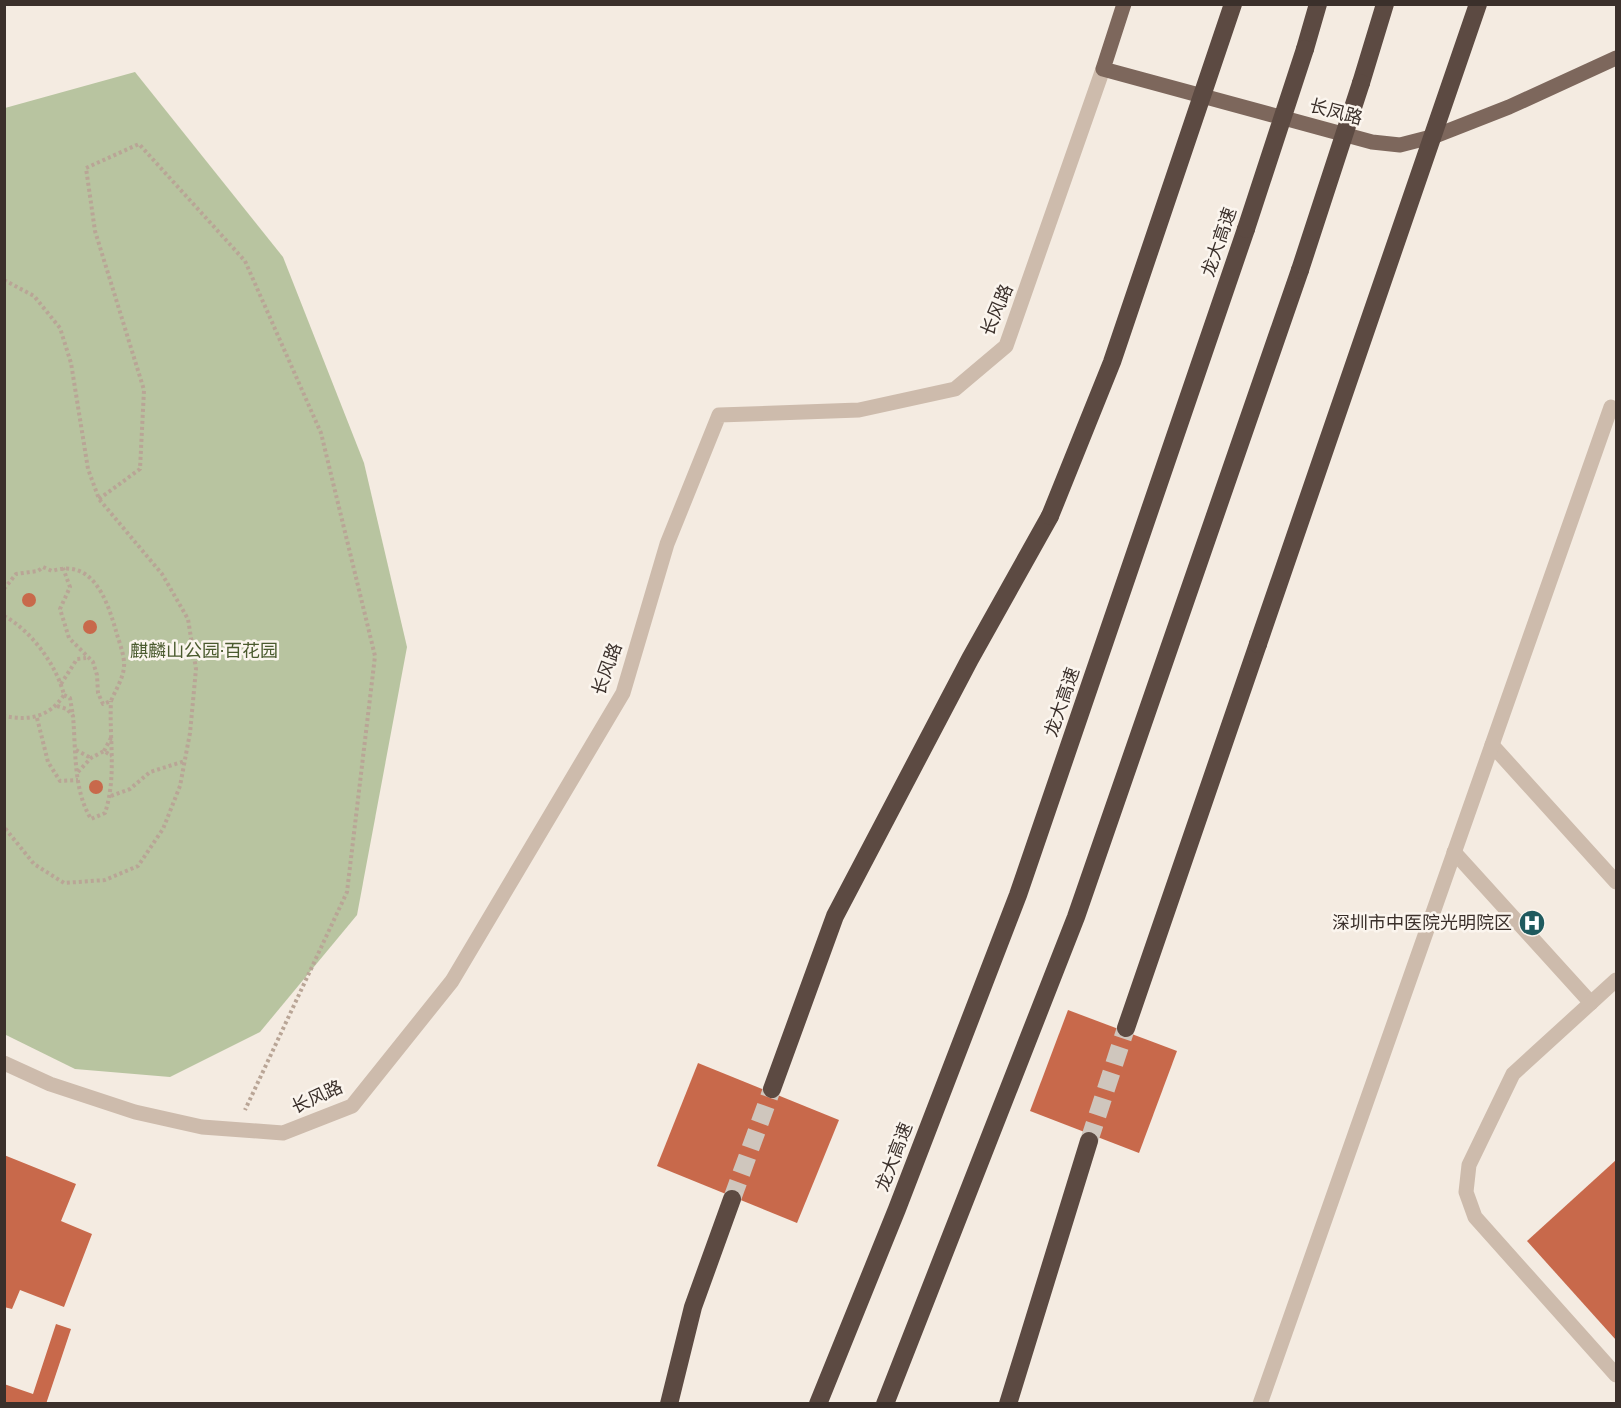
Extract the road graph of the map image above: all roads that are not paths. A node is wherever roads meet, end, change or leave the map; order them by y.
1 (1124, 4) edge
2 (1233, 4) edge
3 (1318, 4) edge
4 (1385, 4) edge
5 (1478, 4) edge
6 (1617, 58) edge
7 (1103, 69) junction
8 (1611, 407) dead end
9 (1492, 745) junction
10 (1454, 852) junction
11 (1617, 882) edge
12 (1617, 980) edge
13 (1591, 1003) junction
14 (1126, 1028) tunnel mouth
15 (4, 1063) edge
16 (772, 1089) tunnel mouth
17 (1089, 1141) tunnel mouth
18 (732, 1199) tunnel mouth
19 (1617, 1375) edge
20 (669, 1404) edge
21 (818, 1404) edge
22 (885, 1404) edge
23 (1008, 1404) edge
24 (1260, 1404) edge

1 - 7 main road
2 - 16 highway, bridge
3 - 21 highway, 龙大高速, bridge
4 - 22 highway, bridge
5 - 14 highway, bridge
6 - 7 main road, 长凤路
7 - 15 street, 长风路
8 - 9 street
9 - 10 street
9 - 11 street
10 - 13 street
10 - 24 street
12 - 13 street
13 - 19 street
17 - 23 highway
18 - 20 highway

